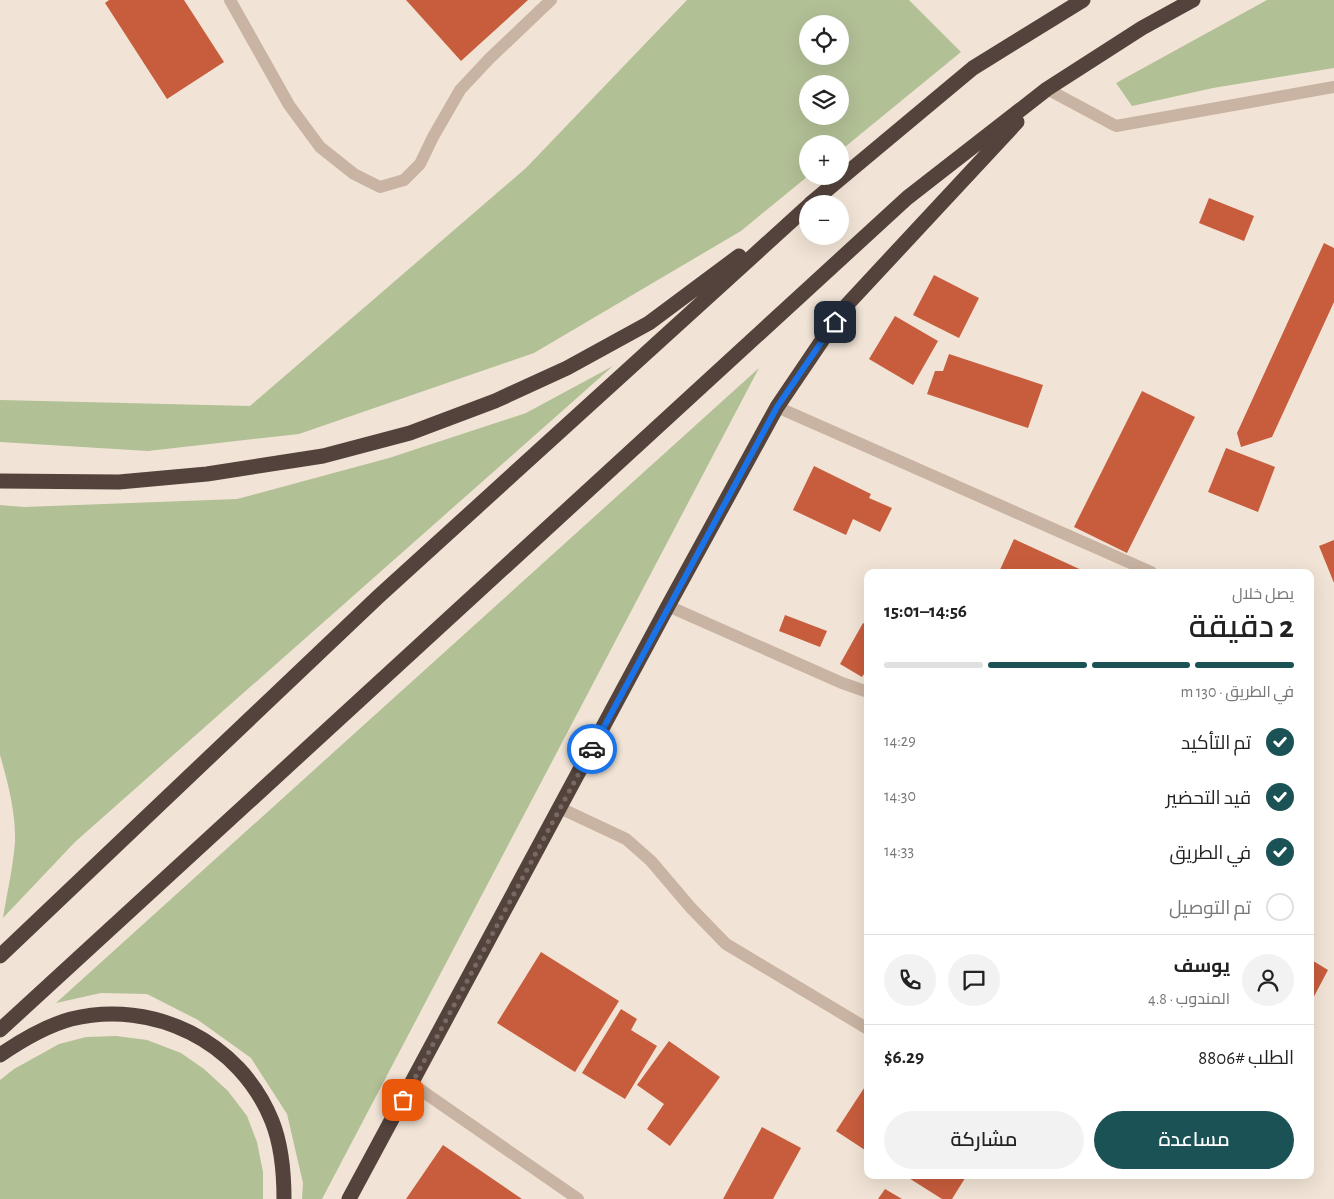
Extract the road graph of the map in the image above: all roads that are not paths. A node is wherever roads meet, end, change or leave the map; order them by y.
1 (230, 0) edge
2 (551, 0) edge
3 (1083, 0) edge
4 (1193, 0) edge
5 (1334, 87) edge
6 (1047, 89) junction
7 (820, 195) edge
8 (799, 212) edge
9 (799, 213) edge
10 (777, 407) junction
11 (0, 481) edge
12 (1144, 569) edge
13 (668, 606) junction
14 (864, 691) edge
15 (560, 808) junction
16 (0, 956) edge
17 (864, 1027) edge
18 (0, 1030) edge
19 (0, 1055) edge
20 (412, 1084) junction
21 (284, 1199) edge
22 (349, 1199) edge
23 (578, 1199) edge

1 - 2 street
3 - 7 highway
4 - 6 highway
5 - 6 street
6 - 10 highway
6 - 18 highway
8 - 11 highway
9 - 16 highway
10 - 12 street
10 - 13 highway
13 - 14 street
13 - 15 highway
15 - 17 street
15 - 20 highway
19 - 21 highway
20 - 22 highway
20 - 23 street

